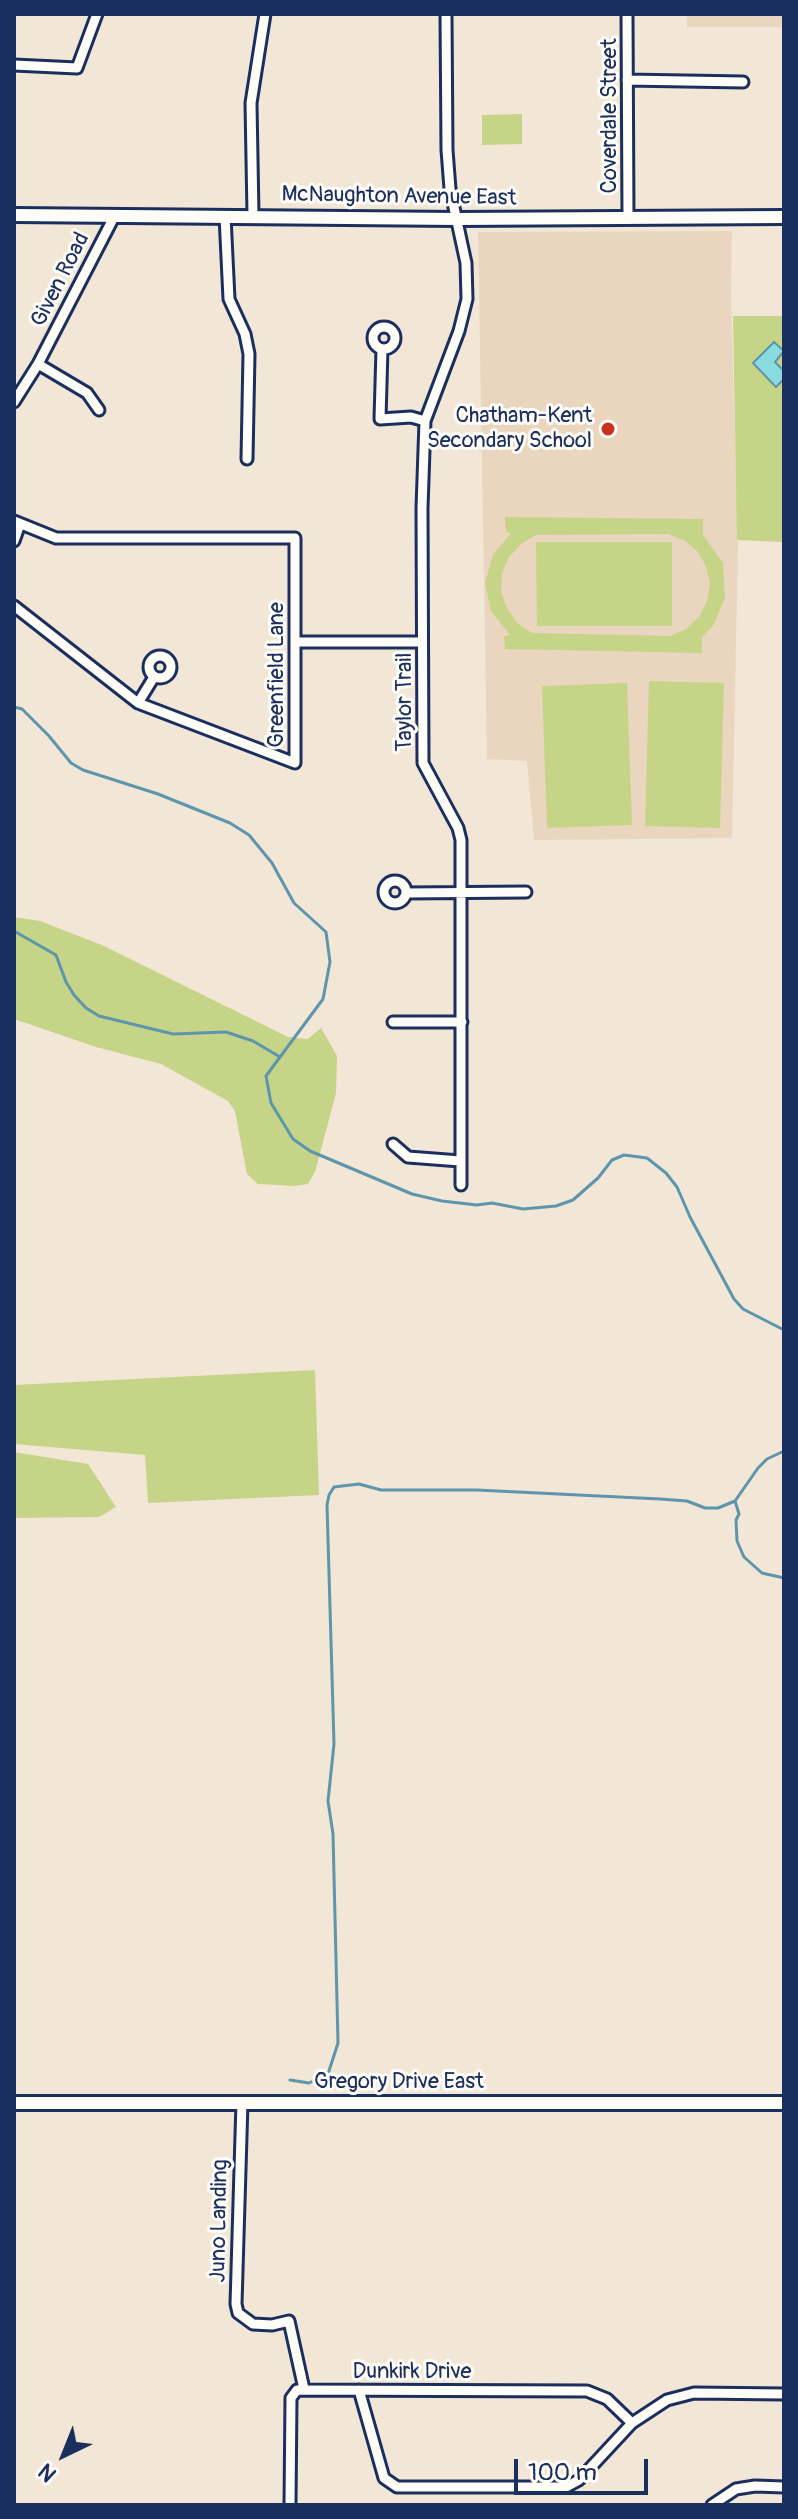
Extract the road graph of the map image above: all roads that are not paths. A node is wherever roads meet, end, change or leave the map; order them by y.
1 (97, 14) edge
2 (265, 14) edge
3 (446, 14) edge
4 (627, 14) edge
5 (14, 65) edge
6 (627, 80) junction
7 (743, 82) dead end
8 (14, 215) edge
9 (115, 215) junction
10 (253, 215) junction
11 (225, 216) junction
12 (784, 217) edge
13 (628, 218) junction
14 (457, 219) junction
15 (382, 349) dead end
16 (38, 364) junction
17 (14, 402) edge
18 (99, 410) dead end
19 (425, 421) junction
20 (247, 459) dead end
21 (17, 522) edge
22 (14, 541) edge
23 (14, 606) edge
24 (296, 642) junction
25 (422, 642) junction
26 (154, 677) dead end
27 (138, 703) junction
28 (526, 892) dead end
29 (406, 893) dead end
30 (460, 893) junction
31 (393, 1022) dead end
32 (462, 1022) junction
33 (393, 1144) dead end
34 (460, 1161) junction
35 (461, 1185) dead end
36 (242, 2102) junction
37 (14, 2103) edge
38 (784, 2103) edge
39 (304, 2389) junction
40 (359, 2390) junction
41 (784, 2394) edge
42 (632, 2423) junction
43 (784, 2487) edge
44 (290, 2505) edge
45 (712, 2505) edge

1 - 5 street
2 - 10 street
3 - 14 street, Taylor Trail
4 - 6 street, Coverdale Street
6 - 7 street
6 - 13 street, Coverdale Street
8 - 9 main road, McNaughton Avenue East
9 - 11 main road, McNaughton Avenue East
9 - 16 street, Given Road
10 - 11 main road, McNaughton Avenue East
10 - 14 main road, McNaughton Avenue East
11 - 20 street
12 - 13 main road, McNaughton Avenue East
13 - 14 main road, McNaughton Avenue East
14 - 19 street, Taylor Trail
15 - 19 street
16 - 17 street, Given Road
16 - 18 street
19 - 25 street, Taylor Trail
21 - 22 street, Greenfield Lane
21 - 24 street, Greenfield Lane
23 - 27 street, Greenfield Lane
24 - 25 street
24 - 27 street, Greenfield Lane
25 - 30 street, Taylor Trail
26 - 27 street
28 - 30 street
29 - 30 street
30 - 32 street, Taylor Trail
31 - 32 street
32 - 34 street, Taylor Trail
33 - 34 street
34 - 35 street, Taylor Trail
36 - 37 main road, Gregory Drive East
36 - 38 main road, Gregory Drive East
36 - 39 street, Juno Landing
39 - 40 street, Dunkirk Drive
39 - 44 street
40 - 42 street, Dunkirk Drive
40 - 42 street
41 - 42 street
43 - 45 street

